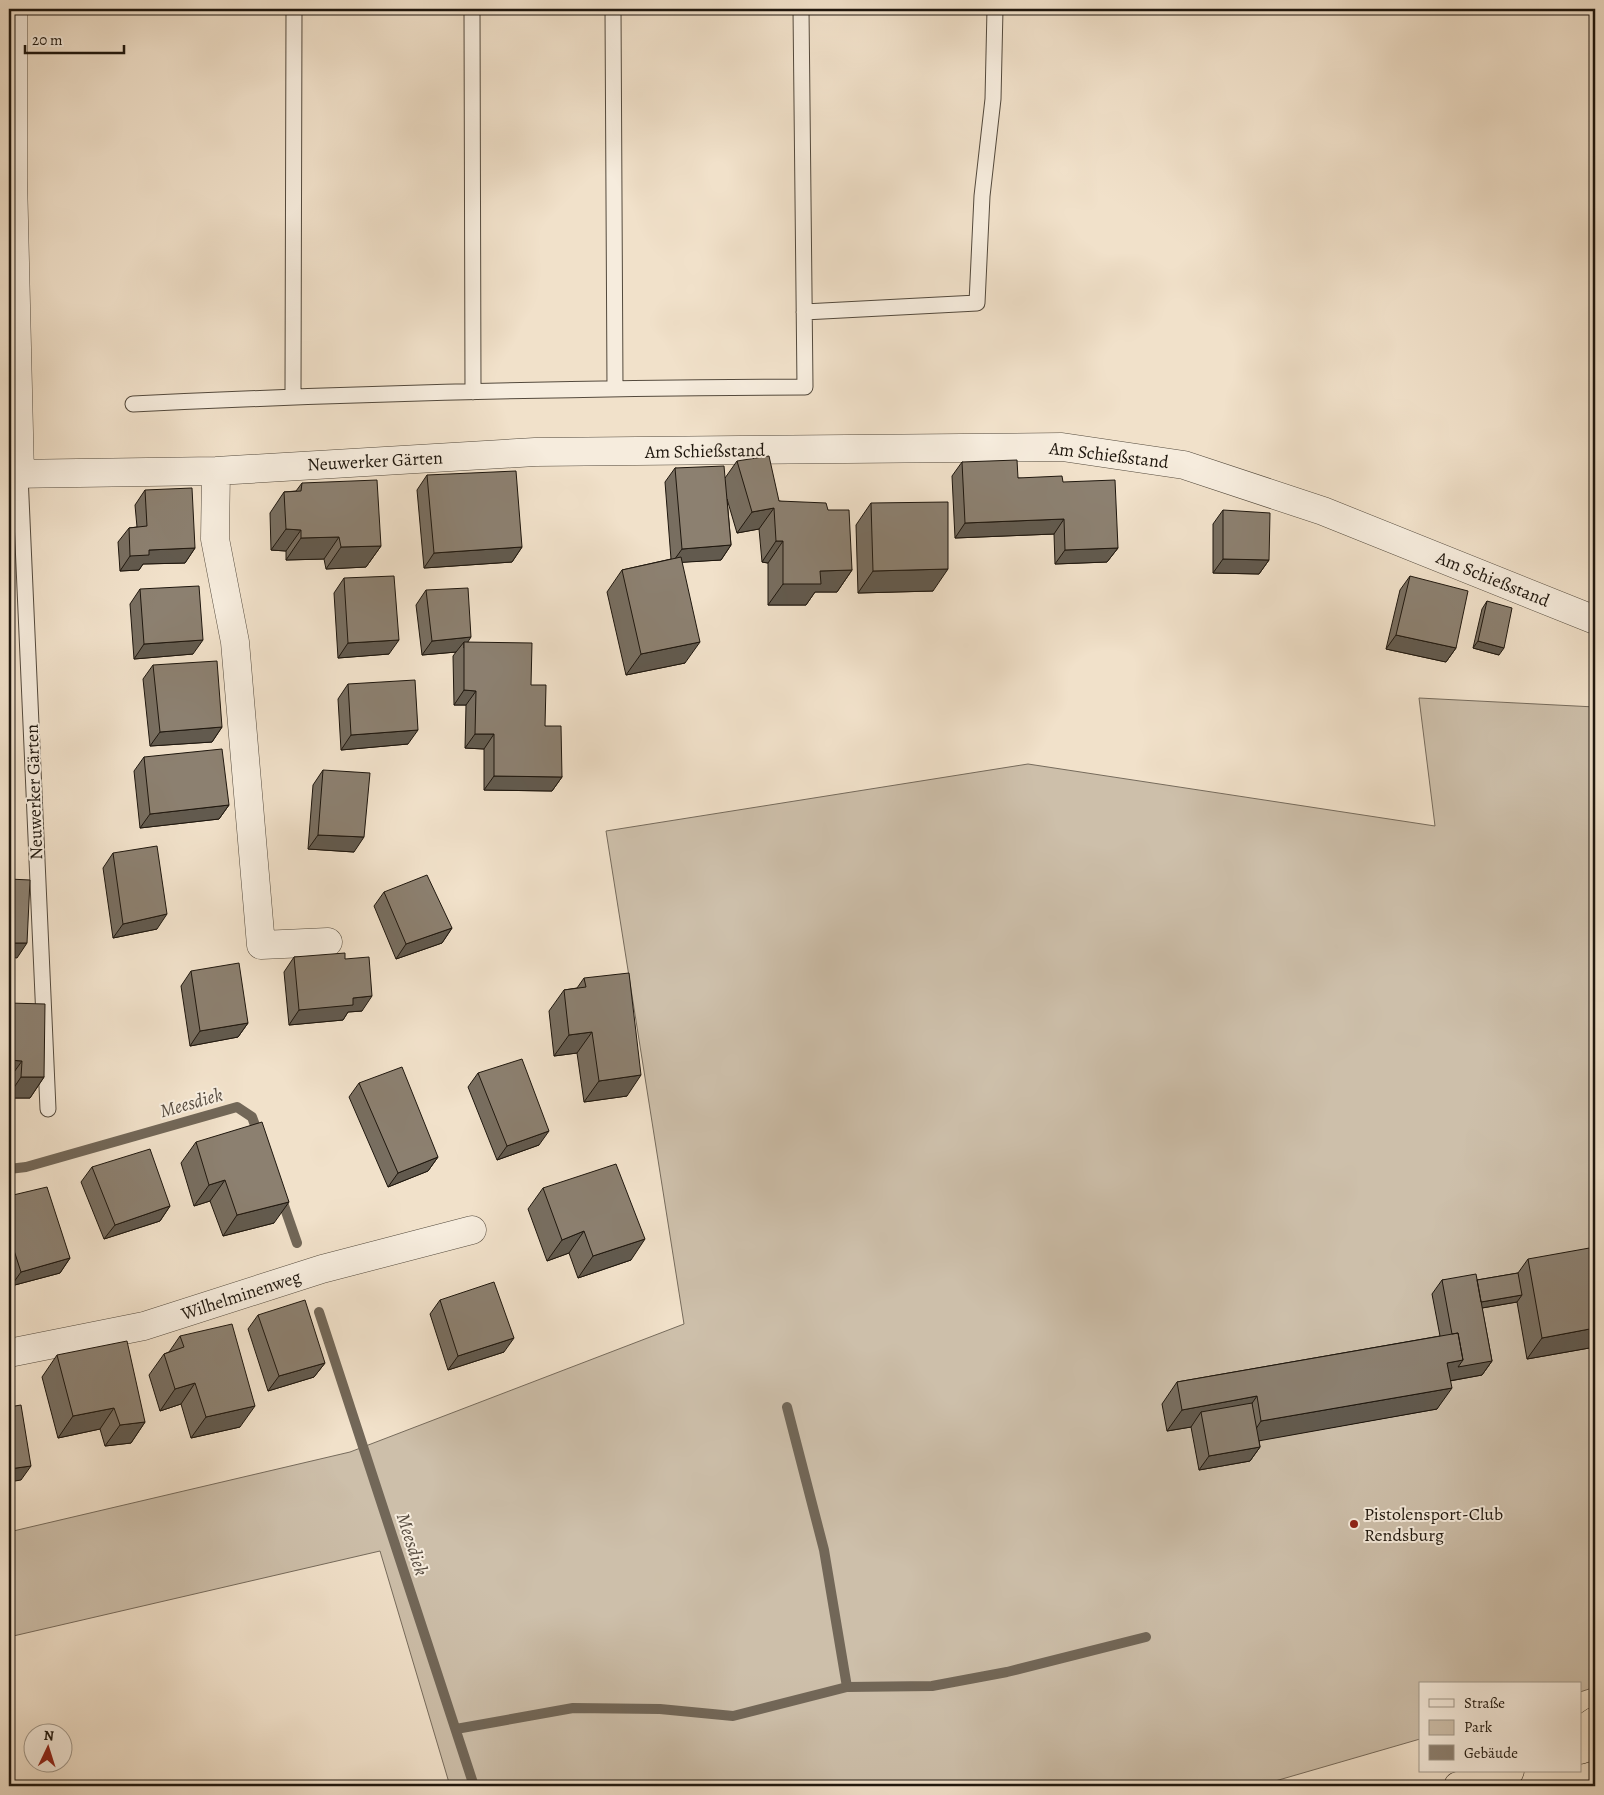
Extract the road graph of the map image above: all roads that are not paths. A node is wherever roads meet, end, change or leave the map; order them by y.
1 (13, 9) edge
2 (294, 9) edge
3 (472, 9) edge
4 (613, 9) edge
5 (801, 9) edge
6 (995, 9) edge
7 (804, 312) junction
8 (615, 388) junction
9 (473, 392) junction
10 (293, 396) junction
11 (133, 404) dead end
12 (535, 452) joint
13 (216, 471) junction
14 (15, 475) edge
15 (1595, 620) edge
16 (328, 942) dead end
17 (48, 1110) dead end
18 (472, 1230) dead end
19 (9, 1353) edge
20 (1595, 1721) edge
21 (1582, 1730) edge
22 (1595, 1745) edge
23 (1582, 1749) edge
24 (1507, 1772) edge
25 (1458, 1786) edge

1 - 14 street
2 - 10 lane
3 - 9 lane
4 - 8 lane
5 - 7 lane
6 - 7 lane
7 - 8 lane
8 - 9 lane
9 - 10 lane
10 - 11 lane
12 - 13 street, Neuwerker Gärten
12 - 15 street, Am Schießstand
13 - 14 street, Neuwerker Gärten
13 - 16 street
14 - 17 lane, Neuwerker Gärten
18 - 19 street, Wilhelminenweg
20 - 21 highway
22 - 23 highway
24 - 25 highway

